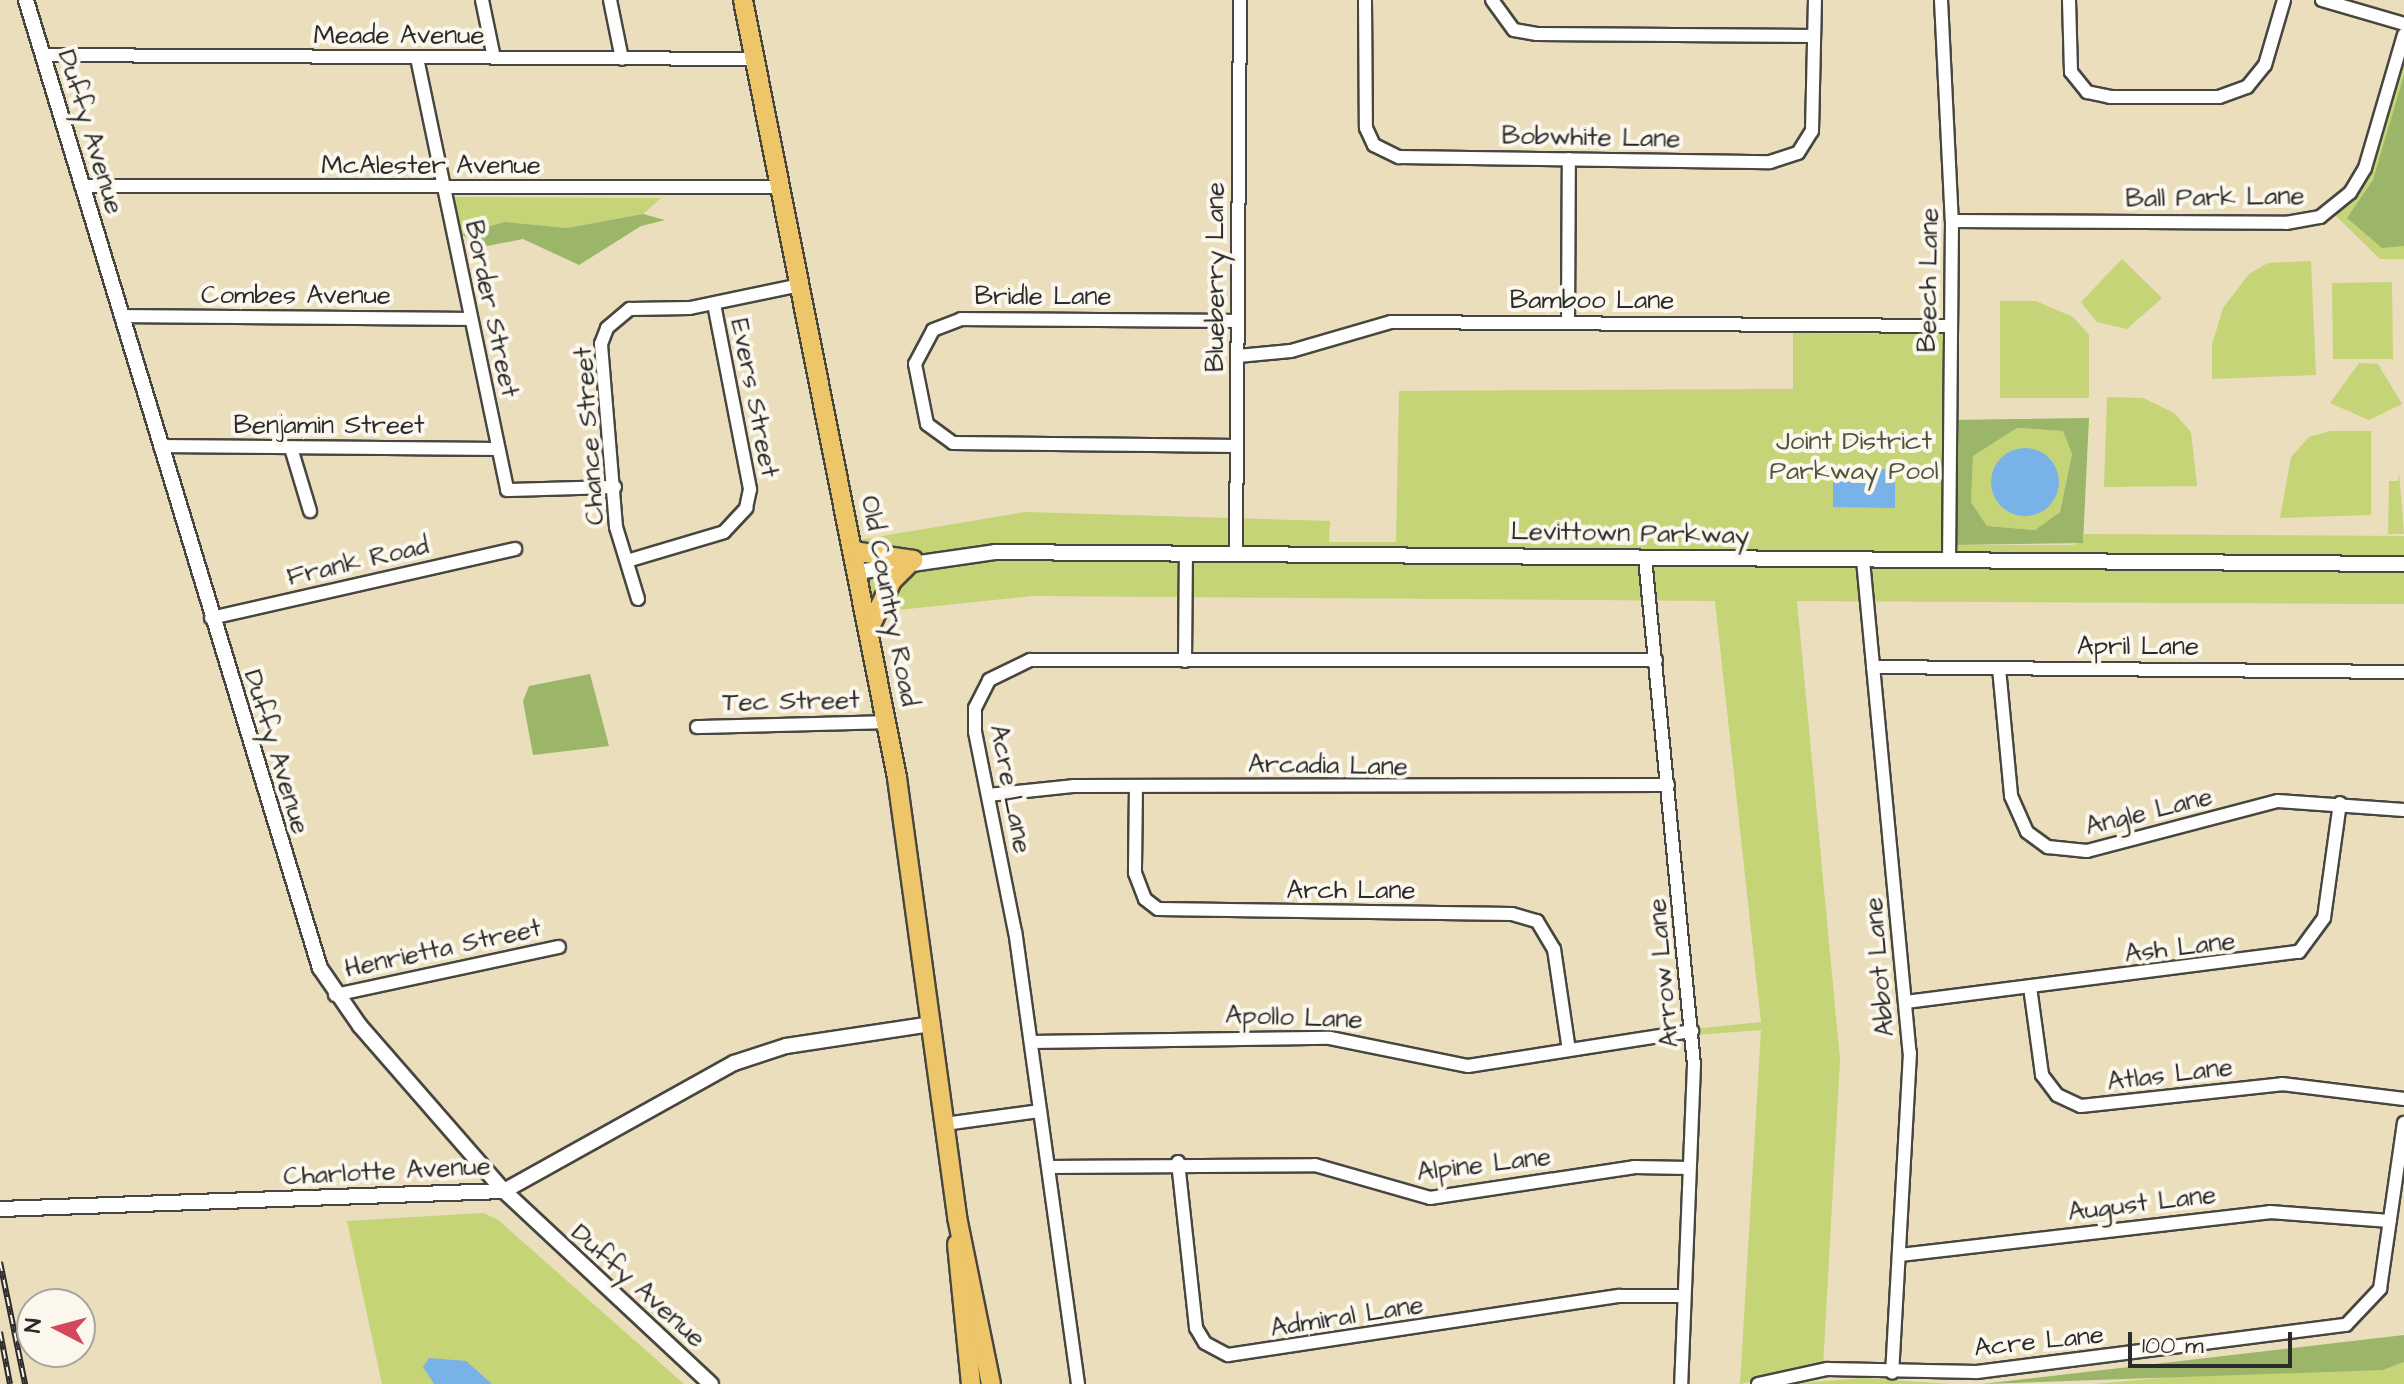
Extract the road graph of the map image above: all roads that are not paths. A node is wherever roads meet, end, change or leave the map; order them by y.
1 (26, 0) edge
2 (482, 0) edge
3 (610, 0) edge
4 (743, 0) edge
5 (1240, 0) edge
6 (1365, 0) edge
7 (1492, 0) edge
8 (1815, 0) edge
9 (1941, 0) edge
10 (2069, 0) edge
11 (2284, 0) edge
12 (2322, 0) edge
13 (2404, 24) edge
14 (2404, 35) edge
15 (1814, 36) junction
16 (42, 55) junction
17 (417, 58) junction
18 (494, 58) junction
19 (622, 59) junction
20 (755, 59) junction
21 (1569, 159) junction
22 (81, 186) junction
23 (780, 187) junction
24 (444, 188) junction
25 (1952, 221) junction
26 (800, 285) junction
27 (714, 304) junction
28 (121, 316) junction
29 (470, 319) junction
30 (1237, 321) junction
31 (1568, 323) junction
32 (1950, 326) junction
33 (1238, 356) junction
34 (160, 446) junction
35 (1237, 446) junction
36 (291, 448) junction
37 (498, 449) junction
38 (615, 487) junction
39 (310, 511) dead end
40 (515, 549) dead end
41 (853, 551) junction
42 (1186, 554) junction
43 (1236, 554) junction
44 (1645, 558) junction
45 (913, 560) junction
46 (1863, 560) junction
47 (627, 561) junction
48 (1949, 561) junction
49 (2404, 564) edge
50 (857, 572) junction
51 (638, 599) dead end
52 (211, 618) junction
53 (869, 629) junction
54 (1656, 660) junction
55 (1185, 661) junction
56 (1873, 667) junction
57 (1999, 668) junction
58 (2404, 672) edge
59 (886, 722) junction
60 (697, 727) dead end
61 (1668, 785) junction
62 (1136, 786) junction
63 (988, 795) junction
64 (2340, 803) junction
65 (2404, 810) edge
66 (559, 947) dead end
67 (2030, 987) junction
68 (335, 995) junction
69 (1906, 1002) junction
70 (932, 1024) junction
71 (1692, 1031) junction
72 (1031, 1042) junction
73 (1569, 1050) junction
74 (2404, 1099) edge
75 (1040, 1111) junction
76 (2404, 1123) edge
77 (945, 1124) junction
78 (1178, 1162) junction
79 (1048, 1167) junction
80 (1689, 1168) junction
81 (504, 1191) junction
82 (0, 1209) edge
83 (957, 1217) junction
84 (2390, 1221) junction
85 (1900, 1255) junction
86 (1681, 1296) junction
87 (1892, 1372) junction
88 (711, 1384) edge
89 (971, 1384) edge
90 (991, 1384) edge
91 (1078, 1384) edge
92 (1681, 1384) edge
93 (1758, 1384) edge

1 - 16 street, Duffy Avenue
2 - 18 street
3 - 19 street
4 - 20 main road, Old Country Road
5 - 30 street, Blueberry Lane
6 - 21 street, Bobwhite Lane
7 - 15 street
8 - 15 street, Bobwhite Lane
9 - 25 street, Beech Lane
10 - 11 street
12 - 13 street
14 - 25 street, Ball Park Lane
15 - 21 street, Bobwhite Lane
16 - 17 street, Meade Avenue
16 - 22 street, Duffy Avenue
17 - 18 street, Meade Avenue
17 - 24 street, Border Street
18 - 19 street, Meade Avenue
19 - 20 street, Meade Avenue
20 - 23 main road, Old Country Road
21 - 31 street
22 - 24 street, McAlester Avenue
22 - 28 street, Duffy Avenue
23 - 24 street, McAlester Avenue
23 - 26 main road, Old Country Road
24 - 29 street, Border Street
25 - 32 street, Beech Lane
26 - 27 street, Chance Street
26 - 41 main road, Old Country Road
27 - 38 street, Chance Street
27 - 47 street, Evers Street
28 - 29 street, Combes Avenue
28 - 34 street, Duffy Avenue
29 - 37 street, Border Street
30 - 33 street, Blueberry Lane
30 - 35 street, Bridle Lane
31 - 32 street, Bamboo Lane
31 - 33 street, Bamboo Lane
32 - 48 street, Beech Lane
33 - 35 street, Blueberry Lane
34 - 36 street, Benjamin Street
34 - 52 street, Duffy Avenue
35 - 43 street, Blueberry Lane
36 - 37 street, Benjamin Street
36 - 39 street
37 - 38 street, Border Street
38 - 47 street, Chance Street
40 - 52 street, Frank Road
41 - 45 main road
41 - 50 main road, Old Country Road
42 - 43 street, Levittown Parkway
42 - 45 street, Levittown Parkway
42 - 55 street
43 - 44 street, Levittown Parkway
44 - 46 street, Levittown Parkway
44 - 54 street, Arrow Lane
45 - 50 street, Levittown Parkway
45 - 53 main road
46 - 48 street, Levittown Parkway
46 - 56 street, Abbot Lane
47 - 51 street, Chance Street
48 - 49 street, Levittown Parkway
50 - 53 main road, Old Country Road
52 - 68 street, Duffy Avenue
53 - 59 main road, Old Country Road
54 - 55 street, Acre Lane
54 - 61 street, Arrow Lane
55 - 63 street, Acre Lane
56 - 57 street, April Lane
56 - 69 street, Abbot Lane
57 - 58 street, April Lane
57 - 64 street, Angle Lane
59 - 60 street, Tec Street
59 - 70 main road, Old Country Road
61 - 62 street, Arcadia Lane
61 - 71 street, Arrow Lane
62 - 63 street, Arcadia Lane
62 - 73 street, Arch Lane
63 - 72 street, Acre Lane
64 - 65 street, Angle Lane
64 - 67 street, Ash Lane
66 - 68 street, Henrietta Street
67 - 69 street, Ash Lane
67 - 74 street, Atlas Lane
68 - 81 street, Duffy Avenue
69 - 85 street, Abbot Lane
70 - 77 main road, Old Country Road
70 - 81 street, Charlotte Avenue
71 - 73 street, Apollo Lane
71 - 80 street, Arrow Lane
72 - 73 street, Apollo Lane
72 - 75 street, Acre Lane
75 - 77 street
75 - 79 street, Acre Lane
76 - 84 street, Acre Lane
77 - 83 main road, Old Country Road
78 - 79 street, Alpine Lane
78 - 80 street, Alpine Lane
78 - 86 street, Admiral Lane
79 - 91 street, Acre Lane
80 - 86 street, Arrow Lane
81 - 82 street, Charlotte Avenue
81 - 88 street, Duffy Avenue
83 - 89 main road, Old Country Road
83 - 90 main road, Old Country Road
84 - 85 street, August Lane
84 - 87 street, Acre Lane
85 - 87 street, Abbot Lane
86 - 92 street, Arrow Lane
87 - 93 street, Acre Lane

